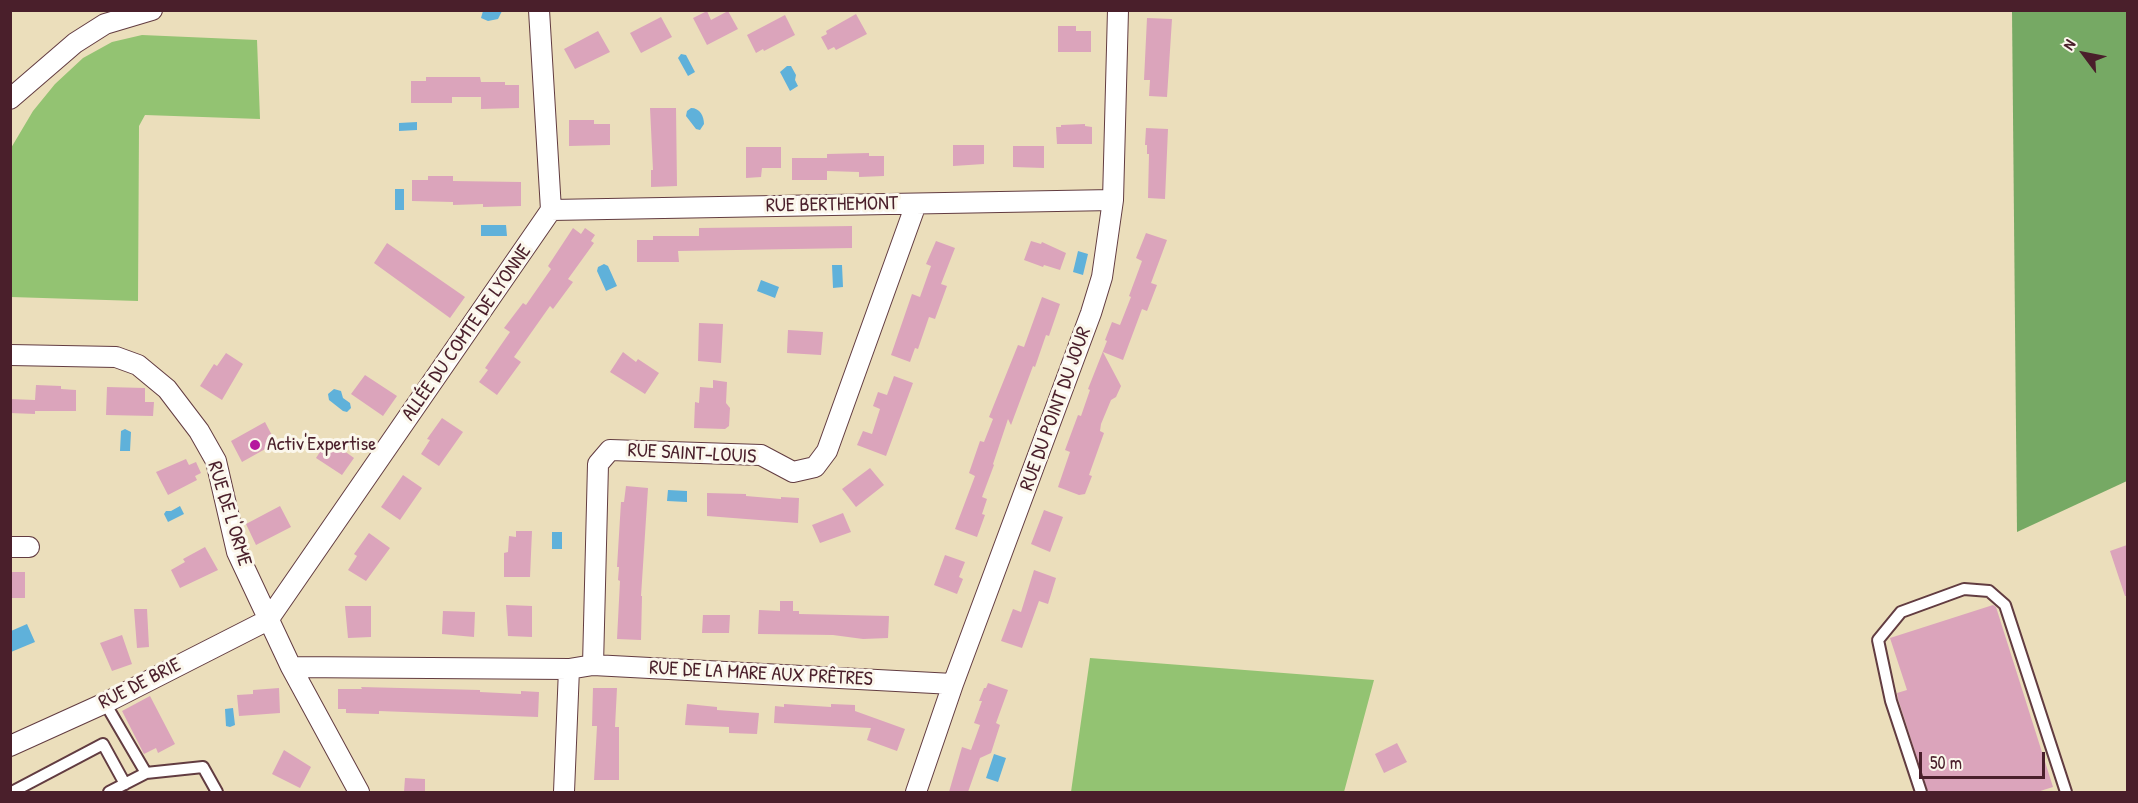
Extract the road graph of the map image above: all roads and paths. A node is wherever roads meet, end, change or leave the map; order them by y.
1 (152, 10) edge
2 (539, 10) edge
3 (1118, 10) edge
4 (11, 98) edge
5 (1113, 200) junction
6 (916, 204) junction
7 (551, 210) junction
8 (10, 355) edge
9 (268, 620) junction
10 (593, 665) junction
11 (291, 667) junction
12 (569, 669) junction
13 (953, 684) junction
14 (105, 703) junction
15 (10, 746) edge
16 (146, 773) junction
17 (125, 784) junction
18 (12, 792) edge
19 (109, 792) edge
20 (217, 792) edge
21 (358, 792) edge
22 (564, 792) edge
23 (916, 792) edge
24 (1921, 792) edge
25 (2066, 792) edge

1 - 4 street
2 - 7 street
3 - 5 street, RUE DU POINT DU JOUR
5 - 6 street, RUE BERTHEMONT
5 - 13 street, RUE DU POINT DU JOUR
6 - 7 street, RUE BERTHEMONT
6 - 10 street, RUE SAINT-LOUIS
7 - 9 street, ALLÉE DU COMTE DE LYONNE
8 - 9 street, RUE DE L'ORME
9 - 11 street, RUE DE L'ORME
9 - 14 street, RUE DE BRIE
10 - 12 street, RUE DE LA MARE AUX PRÊTRES
10 - 13 street, RUE DE LA MARE AUX PRÊTRES
11 - 12 street, RUE DE LA MARE AUX PRÊTRES
11 - 21 street, RUE DE L'ORME
12 - 22 street
13 - 23 street, RUE DU POINT DU JOUR
14 - 15 street, RUE DE BRIE
14 - 16 lane
16 - 17 lane
16 - 20 lane
17 - 18 lane
17 - 19 lane
24 - 25 lane

